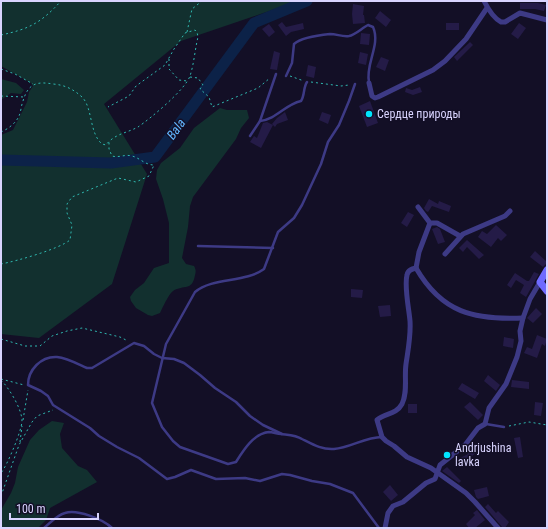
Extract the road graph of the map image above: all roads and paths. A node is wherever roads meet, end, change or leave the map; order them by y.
1 (61, 1) edge
2 (202, 1) edge
3 (484, 1) edge
4 (487, 8) junction
5 (547, 20) edge
6 (187, 32) junction
7 (1, 35) edge
8 (169, 59) junction
9 (1, 69) edge
10 (276, 74) joint
11 (190, 76) junction
12 (286, 76) joint
13 (186, 81) junction
14 (307, 82) junction
15 (369, 82) joint
16 (34, 84) junction
17 (355, 84) joint
18 (1, 96) edge
19 (24, 97) junction
20 (108, 107) dead end
21 (260, 121) junction
22 (1, 132) edge
23 (250, 136) dead end
24 (109, 141) junction
25 (418, 207) dead end
26 (510, 211) dead end
27 (430, 223) junction
28 (460, 236) junction
29 (198, 246) dead end
30 (273, 248) junction
31 (445, 254) dead end
32 (1, 264) edge
33 (416, 268) junction
34 (547, 270) edge
35 (540, 282) junction
36 (547, 291) edge
37 (523, 318) junction
38 (1, 339) edge
39 (134, 343) junction
40 (162, 358) junction
41 (1, 379) edge
42 (28, 385) junction
43 (58, 408) junction
44 (22, 422) junction
45 (485, 424) junction
46 (547, 425) edge
47 (504, 427) joint
48 (282, 434) junction
49 (382, 437) junction
50 (19, 445) junction
51 (1, 473) edge
52 (438, 474) junction
53 (1, 496) edge
54 (44, 528) edge
55 (112, 528) edge
56 (379, 528) edge
57 (385, 528) edge
58 (498, 528) edge

1 - 7 path
2 - 6 path
3 - 4 street
4 - 5 street
4 - 15 street
6 - 8 path
6 - 11 path
8 - 13 path
8 - 20 path
9 - 16 path
10 - 11 path
10 - 21 lane
11 - 13 path
12 - 14 path
12 - 15 lane
13 - 24 path
14 - 17 path
14 - 21 lane
16 - 19 path
16 - 24 path
17 - 30 lane
18 - 19 path
19 - 22 path
21 - 23 lane
24 - 32 path
25 - 27 street
26 - 28 street
27 - 28 street
27 - 33 street
28 - 31 street
29 - 30 lane
30 - 40 lane
33 - 37 street
33 - 49 street
34 - 35 street
35 - 36 street
35 - 37 street
37 - 45 street
38 - 39 path
39 - 40 lane
39 - 42 lane
40 - 48 lane
40 - 48 lane
41 - 42 path
41 - 44 path
42 - 43 lane
42 - 44 path
43 - 50 path
43 - 56 lane
44 - 50 path
44 - 51 path
45 - 47 lane
45 - 52 street
46 - 47 path
48 - 49 lane
49 - 52 street
50 - 53 path
52 - 57 street
52 - 58 street
54 - 55 lane

